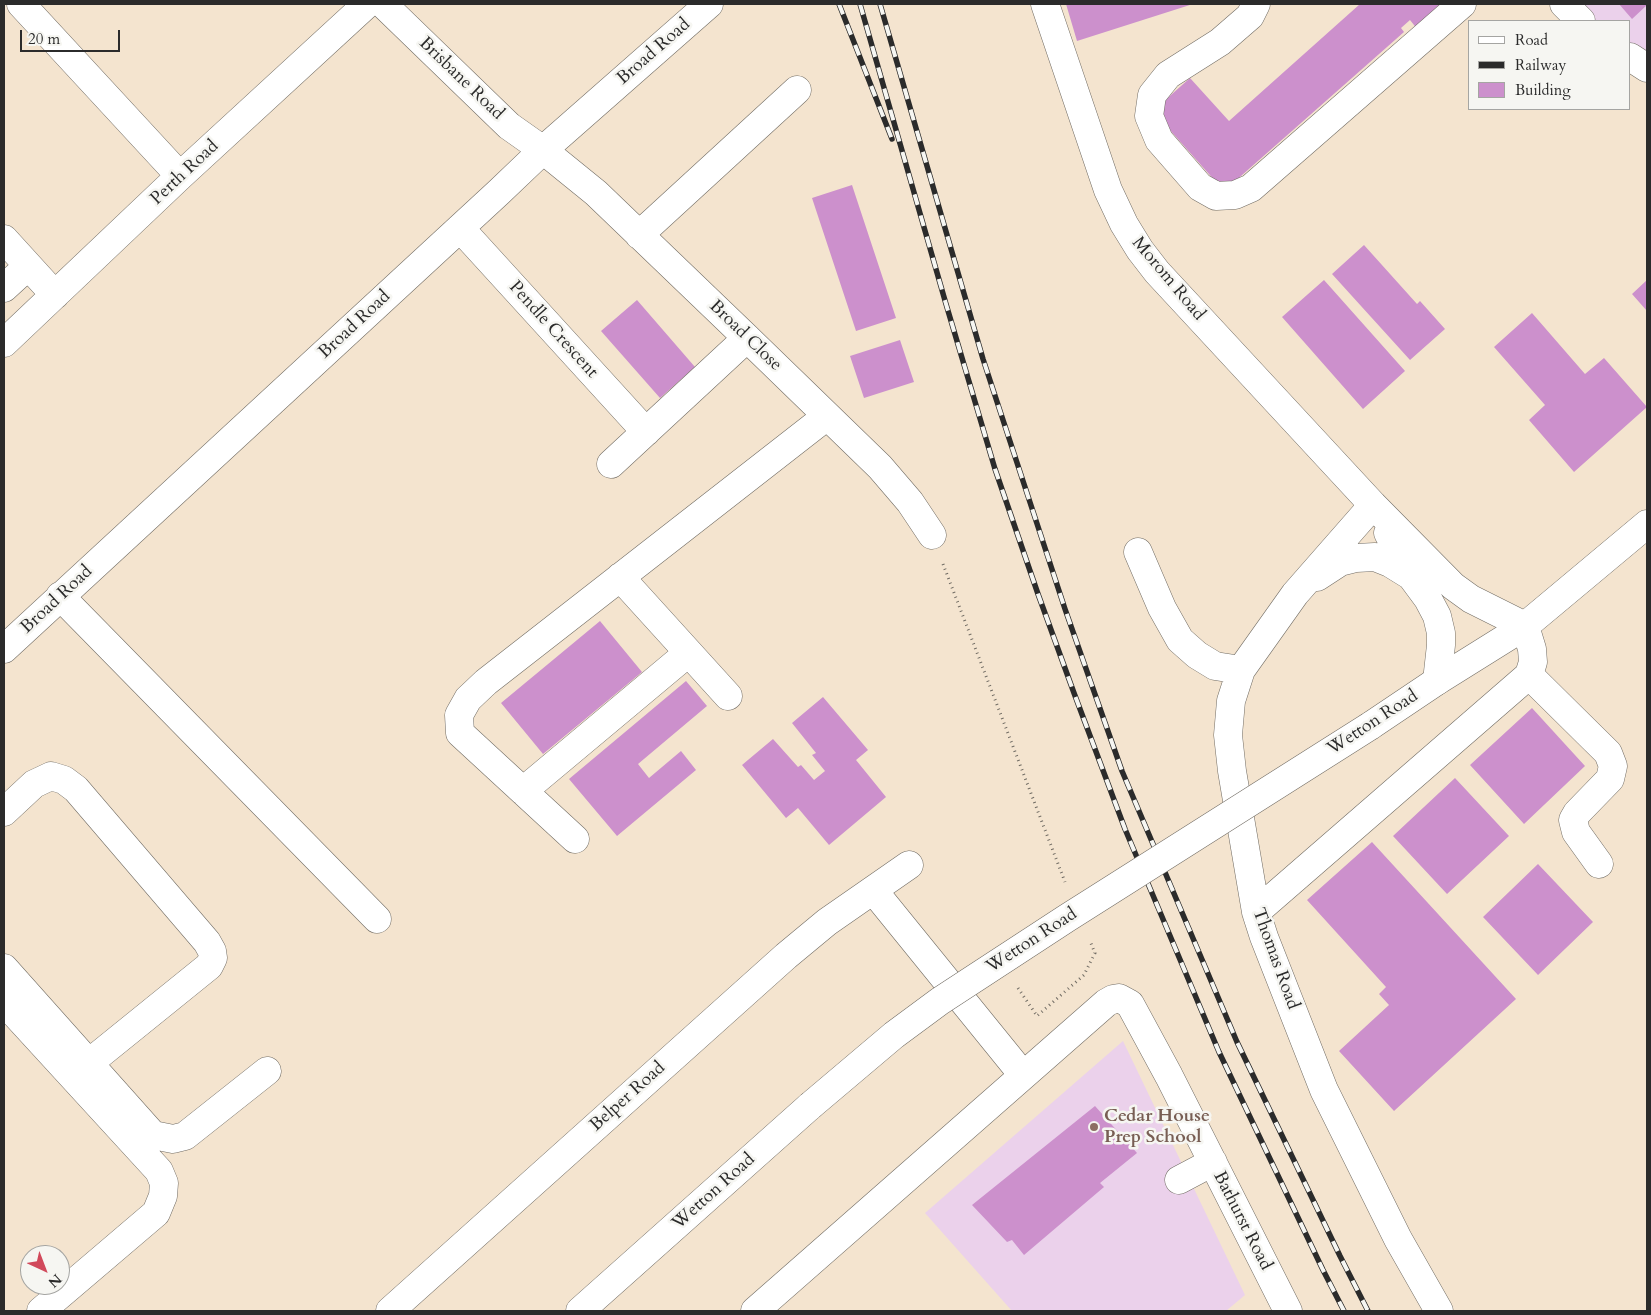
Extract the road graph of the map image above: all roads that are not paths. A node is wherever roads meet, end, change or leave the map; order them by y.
1 (20, 4) edge
2 (367, 4) edge
3 (383, 4) edge
4 (709, 4) edge
5 (1046, 4) edge
6 (1256, 4) edge
7 (1462, 4) edge
8 (1564, 4) edge
9 (1581, 20) edge
10 (1631, 58) edge
11 (1647, 68) edge
12 (797, 90) dead end
13 (543, 150) junction
14 (180, 176) junction
15 (460, 228) junction
16 (639, 235) junction
17 (4, 239) edge
18 (28, 266) junction
19 (4, 288) edge
20 (55, 295) junction
21 (747, 338) junction
22 (4, 343) edge
23 (827, 416) junction
24 (646, 432) junction
25 (611, 464) dead end
26 (1372, 505) junction
27 (1647, 524) edge
28 (932, 535) road end
29 (1138, 552) dead end
30 (1411, 576) junction
31 (620, 577) junction
32 (1295, 594) junction
33 (60, 596) junction
34 (1525, 626) junction
35 (4, 649) edge
36 (688, 653) junction
37 (1241, 670) junction
38 (1529, 675) junction
39 (1437, 682) junction
40 (728, 696) dead end
41 (523, 791) junction
42 (4, 812) edge
43 (575, 838) dead end
44 (1599, 864) dead end
45 (909, 865) dead end
46 (873, 890) junction
47 (1256, 912) junction
48 (377, 919) dead end
49 (4, 968) edge
50 (4, 1002) edge
51 (90, 1062) junction
52 (267, 1071) dead end
53 (1023, 1075) junction
54 (1213, 1162) junction
55 (1179, 1180) dead end
56 (41, 1311) edge
57 (390, 1311) edge
58 (580, 1311) edge
59 (755, 1311) edge
60 (1288, 1311) edge
61 (1439, 1311) edge

1 - 14 street
2 - 14 street, Perth Road
3 - 13 street, Brisbane Road
4 - 13 street, Broad Road
5 - 26 street, Morom Road
6 - 7 street
8 - 9 street
10 - 11 street
12 - 16 street
13 - 15 street, Broad Road
13 - 16 street, Broad Close
14 - 20 street, Perth Road
15 - 24 street, Pendle Crescent
15 - 33 street, Broad Road
16 - 21 street, Broad Close
17 - 18 street
18 - 19 street
18 - 20 street
20 - 22 street, Perth Road
21 - 23 street, Broad Close
21 - 24 street
23 - 28 street, Broad Close
23 - 31 street
24 - 25 street
26 - 30 street, Morom Road
26 - 32 street, Thomas Road
26 - 34 street, Morom Road
27 - 34 street, Wetton Road
29 - 37 street
30 - 32 street, Thomas Road
30 - 39 street, Morom Road
31 - 36 street
31 - 41 street
32 - 37 street, Thomas Road
33 - 35 street, Broad Road
33 - 48 street
34 - 38 street
34 - 39 street, Wetton Road
36 - 40 street
36 - 41 street
37 - 47 street, Thomas Road
38 - 44 street
38 - 47 street
39 - 58 street, Wetton Road, bridge
41 - 43 street
42 - 51 street
45 - 46 street, Belper Road
46 - 53 street
46 - 57 street, Belper Road
47 - 61 street, Thomas Road
49 - 51 street
50 - 56 street
51 - 52 street
53 - 54 street, Bathurst Road
53 - 59 street
54 - 55 street
54 - 60 street, Bathurst Road

